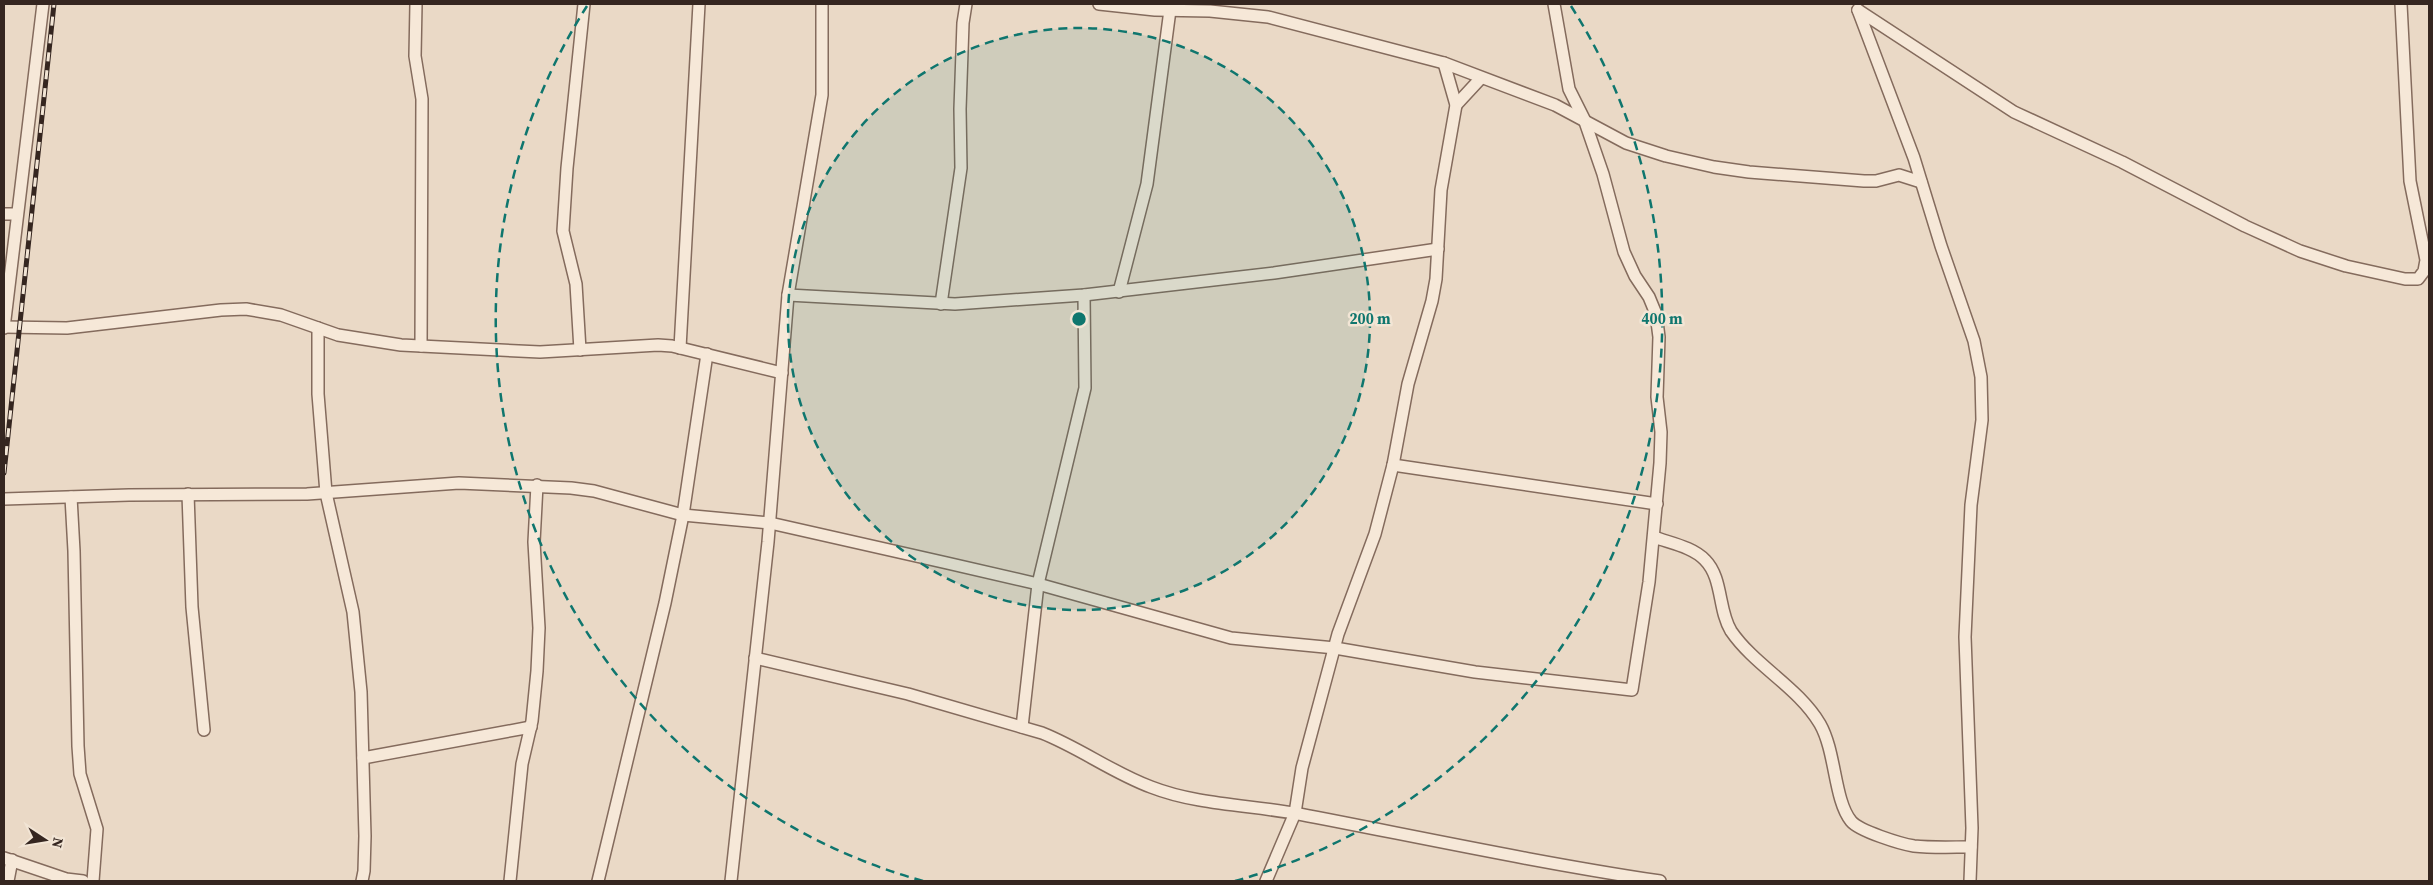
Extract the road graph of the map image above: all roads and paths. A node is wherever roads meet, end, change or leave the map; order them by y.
1 (43, 4) edge
2 (416, 4) edge
3 (584, 4) edge
4 (700, 4) edge
5 (822, 4) edge
6 (966, 4) edge
7 (1099, 4) edge
8 (1243, 4) edge
9 (1554, 4) edge
10 (2401, 4) edge
11 (1214, 7) edge
12 (1857, 7) edge
13 (1170, 10) junction
14 (1251, 15) junction
15 (1444, 64) junction
16 (1481, 78) junction
17 (1456, 105) junction
18 (1584, 119) junction
19 (1914, 158) junction
20 (1899, 175) junction
21 (1921, 182) junction
22 (4, 214) edge
23 (17, 214) junction
24 (1438, 249) junction
25 (1119, 292) junction
26 (788, 294) junction
27 (1084, 295) junction
28 (5, 301) edge
29 (940, 304) junction
30 (4, 328) edge
31 (318, 328) junction
32 (421, 346) junction
33 (680, 348) junction
34 (580, 350) junction
35 (707, 354) junction
36 (782, 373) junction
37 (1393, 465) junction
38 (536, 485) junction
39 (326, 493) junction
40 (188, 494) junction
41 (71, 497) junction
42 (4, 499) edge
43 (1657, 504) junction
44 (683, 515) junction
45 (770, 523) junction
46 (1654, 536) junction
47 (1038, 584) junction
48 (1335, 648) junction
49 (755, 658) junction
50 (531, 726) junction
51 (1022, 727) junction
52 (204, 730) dead end
53 (363, 758) junction
54 (1295, 813) junction
55 (1971, 847) junction
56 (8, 859) edge
57 (1605, 877) edge
58 (8, 881) edge
59 (83, 881) edge
60 (93, 881) edge
61 (362, 881) edge
62 (510, 881) edge
63 (598, 881) edge
64 (731, 881) edge
65 (1266, 881) edge
66 (1660, 881) edge
67 (1970, 881) edge

1 - 23 street
2 - 32 street
3 - 34 street
4 - 33 street
5 - 26 street
6 - 29 street
7 - 13 street
8 - 14 street
9 - 18 street
10 - 12 street
11 - 13 street
11 - 14 street
12 - 19 street
13 - 25 street
14 - 15 street
15 - 16 street
15 - 17 street
16 - 17 street
16 - 18 street
17 - 24 street
18 - 20 street
18 - 43 street
19 - 20 street
19 - 21 street
20 - 21 street
21 - 55 street
22 - 23 street
23 - 28 street
24 - 25 street
24 - 37 street
25 - 27 street
26 - 29 street
26 - 36 street
27 - 29 street
27 - 47 street
28 - 30 street
30 - 31 street
31 - 32 street
31 - 39 street
32 - 34 street
33 - 34 street
33 - 35 street
35 - 36 street
35 - 44 street
36 - 45 street
37 - 43 street
37 - 48 street
38 - 39 street
38 - 44 street
38 - 50 street
39 - 40 street
39 - 53 street
40 - 41 street
40 - 52 street
41 - 42 street
41 - 60 street
43 - 46 street
44 - 45 street
44 - 63 street
45 - 47 street
45 - 49 street
46 - 48 street
46 - 55 street
47 - 48 street
47 - 51 street
48 - 54 street
49 - 51 street
49 - 64 street
50 - 53 street
50 - 62 street
51 - 54 street
53 - 61 street
54 - 57 street
54 - 65 street
55 - 67 street
56 - 58 street
56 - 59 street
57 - 66 street

